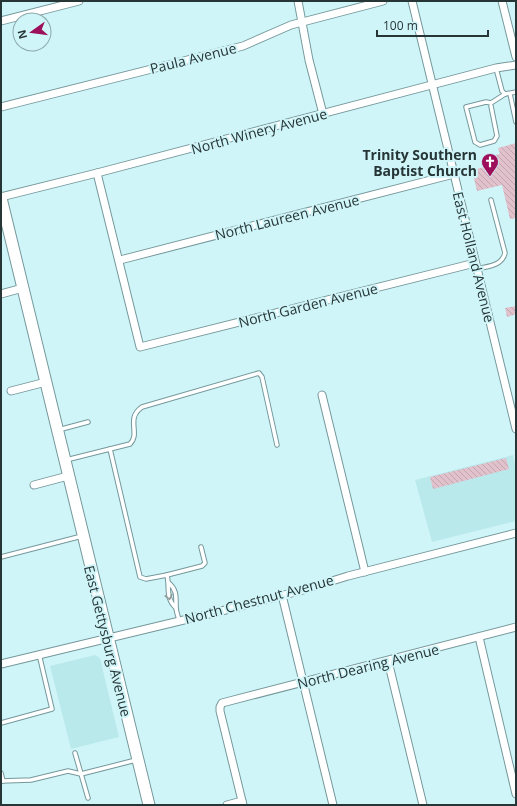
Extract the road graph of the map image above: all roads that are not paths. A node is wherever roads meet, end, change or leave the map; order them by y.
1 (79, 1) edge
2 (298, 1) edge
3 (383, 1) edge
4 (412, 1) edge
5 (502, 1) edge
6 (1, 21) edge
7 (302, 22) junction
8 (516, 57) edge
9 (516, 65) edge
10 (496, 68) junction
11 (433, 85) junction
12 (516, 92) edge
13 (505, 94) junction
14 (510, 94) junction
15 (491, 106) dead end
16 (1, 107) edge
17 (323, 114) junction
18 (516, 122) edge
19 (97, 173) junction
20 (454, 174) junction
21 (1, 197) edge
22 (491, 200) dead end
23 (120, 260) junction
24 (476, 266) junction
25 (23, 288) junction
26 (1, 294) edge
27 (46, 382) junction
28 (10, 391) dead end
29 (322, 396) dead end
30 (88, 422) dead end
31 (516, 429) edge
32 (57, 430) junction
33 (277, 445) dead end
34 (110, 449) junction
35 (64, 460) junction
36 (68, 476) junction
37 (34, 485) dead end
38 (516, 533) edge
39 (83, 536) junction
40 (201, 547) dead end
41 (1, 557) edge
42 (365, 572) junction
43 (167, 575) junction
44 (169, 583) junction
45 (282, 595) junction
46 (176, 608) junction
47 (179, 620) junction
48 (516, 628) edge
49 (479, 637) junction
50 (108, 638) junction
51 (39, 654) junction
52 (388, 660) junction
53 (1, 664) edge
54 (303, 682) junction
55 (1, 722) edge
56 (76, 753) dead end
57 (138, 760) junction
58 (1, 773) edge
59 (82, 774) junction
60 (2, 781) edge
61 (516, 794) edge
62 (88, 798) dead end
63 (243, 803) edge
64 (149, 805) edge
65 (227, 805) edge
66 (333, 805) edge
67 (423, 805) edge

1 - 6 street
2 - 7 street
3 - 7 street, Paula Avenue
4 - 11 street, East Holland Avenue
5 - 8 street
7 - 16 street, Paula Avenue
7 - 17 street
9 - 10 street, North Winery Avenue
10 - 11 street, North Winery Avenue
10 - 13 lane
11 - 17 street, North Winery Avenue
11 - 20 street, East Holland Avenue
12 - 14 lane
13 - 14 lane
13 - 15 lane
14 - 18 lane
17 - 19 street, North Winery Avenue
19 - 21 street, North Winery Avenue
19 - 23 street
20 - 23 street, North Laureen Avenue
20 - 24 street, East Holland Avenue
21 - 25 street, East Gettysburg Avenue
22 - 24 lane
23 - 24 street, North Garden Avenue
24 - 31 street, East Holland Avenue
25 - 26 street
25 - 27 street, East Gettysburg Avenue
27 - 28 street
27 - 32 street, East Gettysburg Avenue
29 - 42 street
30 - 32 lane
32 - 35 street, East Gettysburg Avenue
33 - 34 lane
34 - 35 lane
34 - 43 lane
35 - 36 street, East Gettysburg Avenue
36 - 37 street
36 - 39 street, East Gettysburg Avenue
38 - 42 street, North Chestnut Avenue
39 - 41 lane
39 - 50 street, East Gettysburg Avenue
40 - 43 lane
42 - 45 street, North Chestnut Avenue
43 - 44 lane
44 - 46 lane
44 -> 46 lane
45 - 47 street, North Chestnut Avenue
45 - 54 street
46 - 47 lane
47 - 50 street, North Chestnut Avenue
48 - 49 street, North Dearing Avenue
49 - 52 street, North Dearing Avenue
49 - 61 street
50 - 51 street, North Chestnut Avenue
50 - 57 street, East Gettysburg Avenue
51 - 53 street, North Chestnut Avenue
51 - 55 lane
52 - 54 street, North Dearing Avenue
52 - 67 street
54 - 63 street, North Dearing Avenue
54 - 66 street
56 - 59 lane
57 - 59 lane
57 - 64 street, East Gettysburg Avenue
58 - 60 lane
59 - 60 lane
59 - 62 lane
63 - 65 street

